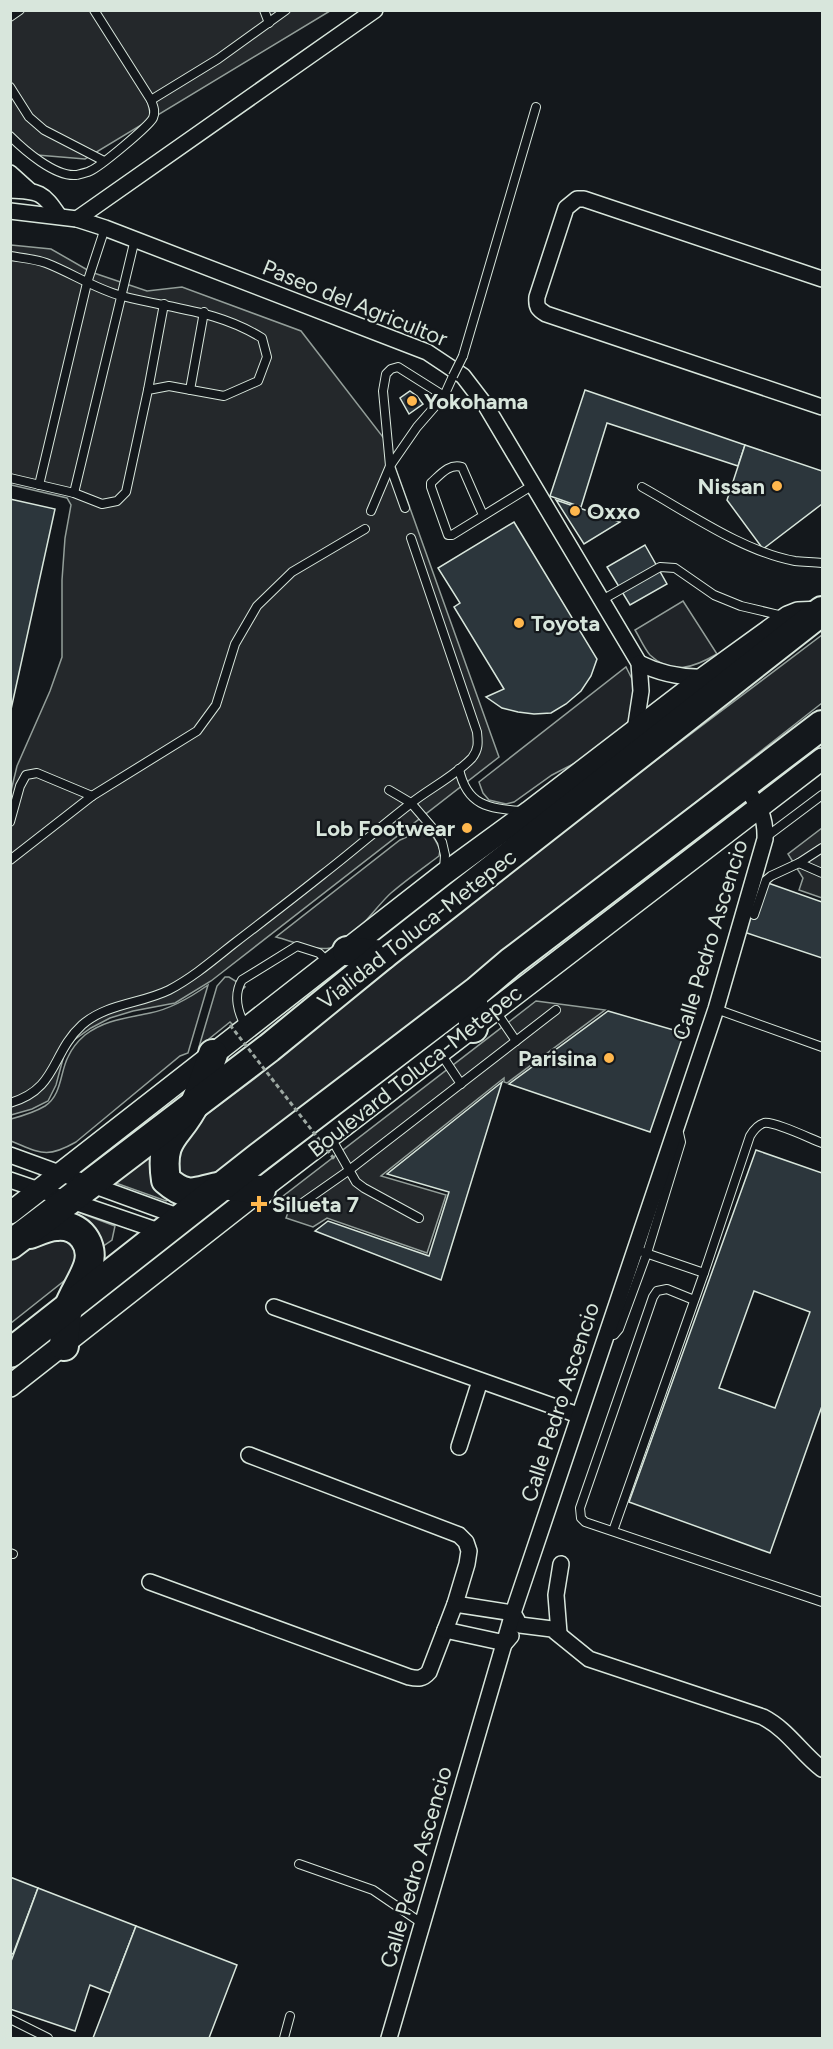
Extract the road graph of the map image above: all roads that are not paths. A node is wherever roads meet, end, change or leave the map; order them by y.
1 (20, 10) edge
2 (94, 10) edge
3 (264, 10) edge
4 (286, 10) edge
5 (375, 10) edge
6 (10, 17) edge
7 (269, 24) junction
8 (10, 87) edge
9 (151, 100) junction
10 (536, 107) dead end
11 (10, 135) edge
12 (104, 161) junction
13 (10, 173) edge
14 (10, 190) edge
15 (30, 191) junction
16 (10, 211) edge
17 (59, 216) junction
18 (77, 219) junction
19 (105, 228) junction
20 (135, 239) junction
21 (10, 256) edge
22 (822, 279) edge
23 (87, 283) junction
24 (123, 296) junction
25 (164, 304) junction
26 (204, 312) junction
27 (148, 390) junction
28 (190, 390) junction
29 (444, 396) junction
30 (822, 407) edge
31 (390, 466) junction
32 (10, 477) edge
33 (39, 485) junction
34 (533, 485) junction
35 (642, 487) dead end
36 (74, 493) junction
37 (405, 508) dead end
38 (371, 511) dead end
39 (483, 515) junction
40 (365, 529) dead end
41 (411, 538) dead end
42 (822, 563) edge
43 (602, 600) junction
44 (822, 612) edge
45 (788, 617) junction
46 (639, 663) junction
47 (705, 677) junction
48 (822, 725) edge
49 (635, 730) junction
50 (822, 759) edge
51 (459, 769) junction
52 (744, 785) junction
53 (389, 790) dead end
54 (822, 795) edge
55 (92, 796) junction
56 (411, 803) junction
57 (760, 808) junction
58 (529, 812) junction
59 (10, 822) edge
60 (765, 838) junction
61 (822, 848) edge
62 (10, 860) edge
63 (799, 863) junction
64 (822, 873) edge
65 (444, 874) junction
66 (754, 915) dead end
67 (383, 955) junction
68 (338, 958) junction
69 (482, 998) junction
70 (716, 1009) junction
71 (556, 1010) dead end
72 (238, 1027) junction
73 (473, 1028) joint
74 (516, 1041) junction
75 (822, 1047) edge
76 (270, 1048) junction
77 (440, 1053) junction
78 (213, 1054) junction
79 (460, 1084) junction
80 (10, 1103) edge
81 (194, 1105) junction
82 (330, 1137) junction
83 (171, 1138) junction
84 (822, 1143) edge
85 (10, 1155) edge
86 (259, 1157) junction
87 (348, 1170) junction
88 (10, 1179) edge
89 (225, 1186) junction
90 (72, 1187) junction
91 (263, 1188) junction
92 (41, 1190) junction
93 (298, 1206) dead end
94 (419, 1218) dead end
95 (174, 1225) junction
96 (14, 1231) edge
97 (640, 1251) junction
98 (704, 1273) junction
99 (694, 1300) junction
100 (274, 1307) dead end
101 (68, 1309) junction
102 (36, 1334) junction
103 (62, 1347) junction
104 (10, 1353) edge
105 (480, 1381) junction
106 (10, 1386) edge
107 (579, 1415) junction
108 (459, 1447) dead end
109 (249, 1455) dead end
110 (613, 1531) junction
111 (561, 1564) dead end
112 (150, 1581) dead end
113 (822, 1602) edge
114 (455, 1604) junction
115 (517, 1619) junction
116 (445, 1630) junction
117 (559, 1633) junction
118 (505, 1643) junction
119 (822, 1769) edge
120 (299, 1864) dead end
121 (423, 1924) junction
122 (290, 2016) dead end
123 (10, 2019) edge
124 (48, 2038) edge
125 (284, 2038) edge
126 (388, 2038) edge

1 - 6 lane
2 - 9 lane
3 - 7 lane
4 - 7 lane
5 - 18 street
7 - 9 lane
8 - 12 lane
9 - 12 lane
10 - 29 lane, bridge
11 - 12 lane
13 - 15 street
14 - 15 street
15 - 17 street
16 - 17 street, Paseo del Agricultor
17 - 18 street, Paseo del Agricultor
18 - 19 street, Paseo del Agricultor
19 - 20 street, Paseo del Agricultor
19 - 23 lane
20 - 24 lane
20 - 34 street, Paseo del Agricultor
21 - 23 lane
22 - 30 street
23 - 24 lane
23 - 33 lane
24 - 25 lane
24 - 36 lane
25 - 26 lane
25 - 27 lane
26 - 28 lane
26 - 28 lane
27 - 28 lane
27 - 36 lane
29 - 31 lane
29 - 31 lane
31 - 37 lane
31 - 38 lane
32 - 33 lane
33 - 36 lane
34 - 39 lane
34 - 43 street, Paseo del Agricultor
35 - 42 lane
39 - 39 lane
40 - 55 lane
41 - 51 lane
43 - 45 lane
43 - 46 street, Paseo del Agricultor
44 - 45 main road
44 - 67 highway, Vialidad Toluca-Metepec
45 - 47 main road
46 - 47 street
46 - 49 street, Paseo del Agricultor
47 - 49 main road
48 - 52 highway
49 - 58 main road
50 - 57 main road, Boulevard Toluca-Metepec
51 - 56 lane
51 - 58 lane
52 - 57 street, Calle Pedro Ascencio
52 - 69 highway
53 - 56 lane
54 - 60 lane
55 - 59 lane
55 - 62 lane
56 - 65 lane
56 - 80 lane
57 - 60 street, Calle Pedro Ascencio
57 - 69 main road, Boulevard Toluca-Metepec
58 - 65 main road
60 - 70 street, Calle Pedro Ascencio
61 - 63 lane
63 - 64 lane
63 - 66 lane
65 - 68 main road
67 - 68 highway
67 - 76 highway, Vialidad Toluca-Metepec
68 - 72 main road
68 - 72 lane
69 - 73 highway
69 - 74 lane
69 - 86 highway
70 - 75 lane
70 - 97 street, Calle Pedro Ascencio
71 - 74 lane
72 - 78 main road
73 - 77 main road, Boulevard Toluca-Metepec
74 - 79 lane
76 - 81 highway, Vialidad Toluca-Metepec
76 - 83 highway
77 - 79 lane
77 - 82 main road, Boulevard Toluca-Metepec
78 - 81 highway
78 - 90 main road
79 - 87 lane
81 - 83 highway
81 - 90 highway, Vialidad Toluca-Metepec
82 - 87 lane
82 - 91 main road, Boulevard Toluca-Metepec
83 - 89 highway
84 - 98 lane
85 - 90 street
86 - 89 highway
86 - 91 highway
87 - 93 lane
87 - 94 lane
88 - 92 street
89 - 91 highway
89 - 95 highway
90 - 92 main road
90 - 95 street
90 - 95 street
90 - 96 highway, Vialidad Toluca-Metepec
91 - 103 main road, Boulevard Toluca-Metepec
92 - 96 main road
95 - 101 highway
96 - 101 highway
97 - 98 lane
97 - 107 street, Calle Pedro Ascencio
98 - 99 lane
99 - 110 lane
99 - 110 lane
100 - 105 street
101 - 102 highway
101 - 103 highway
102 - 103 highway
102 - 104 highway
103 - 106 main road, Boulevard Toluca-Metepec
105 - 107 street
105 - 108 street
107 - 115 street, Calle Pedro Ascencio
109 - 114 street
110 - 113 lane
111 - 117 street
112 - 116 street
114 - 115 street
114 - 116 street
115 - 117 street
115 - 118 street, Calle Pedro Ascencio
116 - 118 street
117 - 119 street
118 - 121 street, Calle Pedro Ascencio
120 - 121 lane
121 - 126 street, Calle Pedro Ascencio
122 - 125 lane
123 - 124 lane

